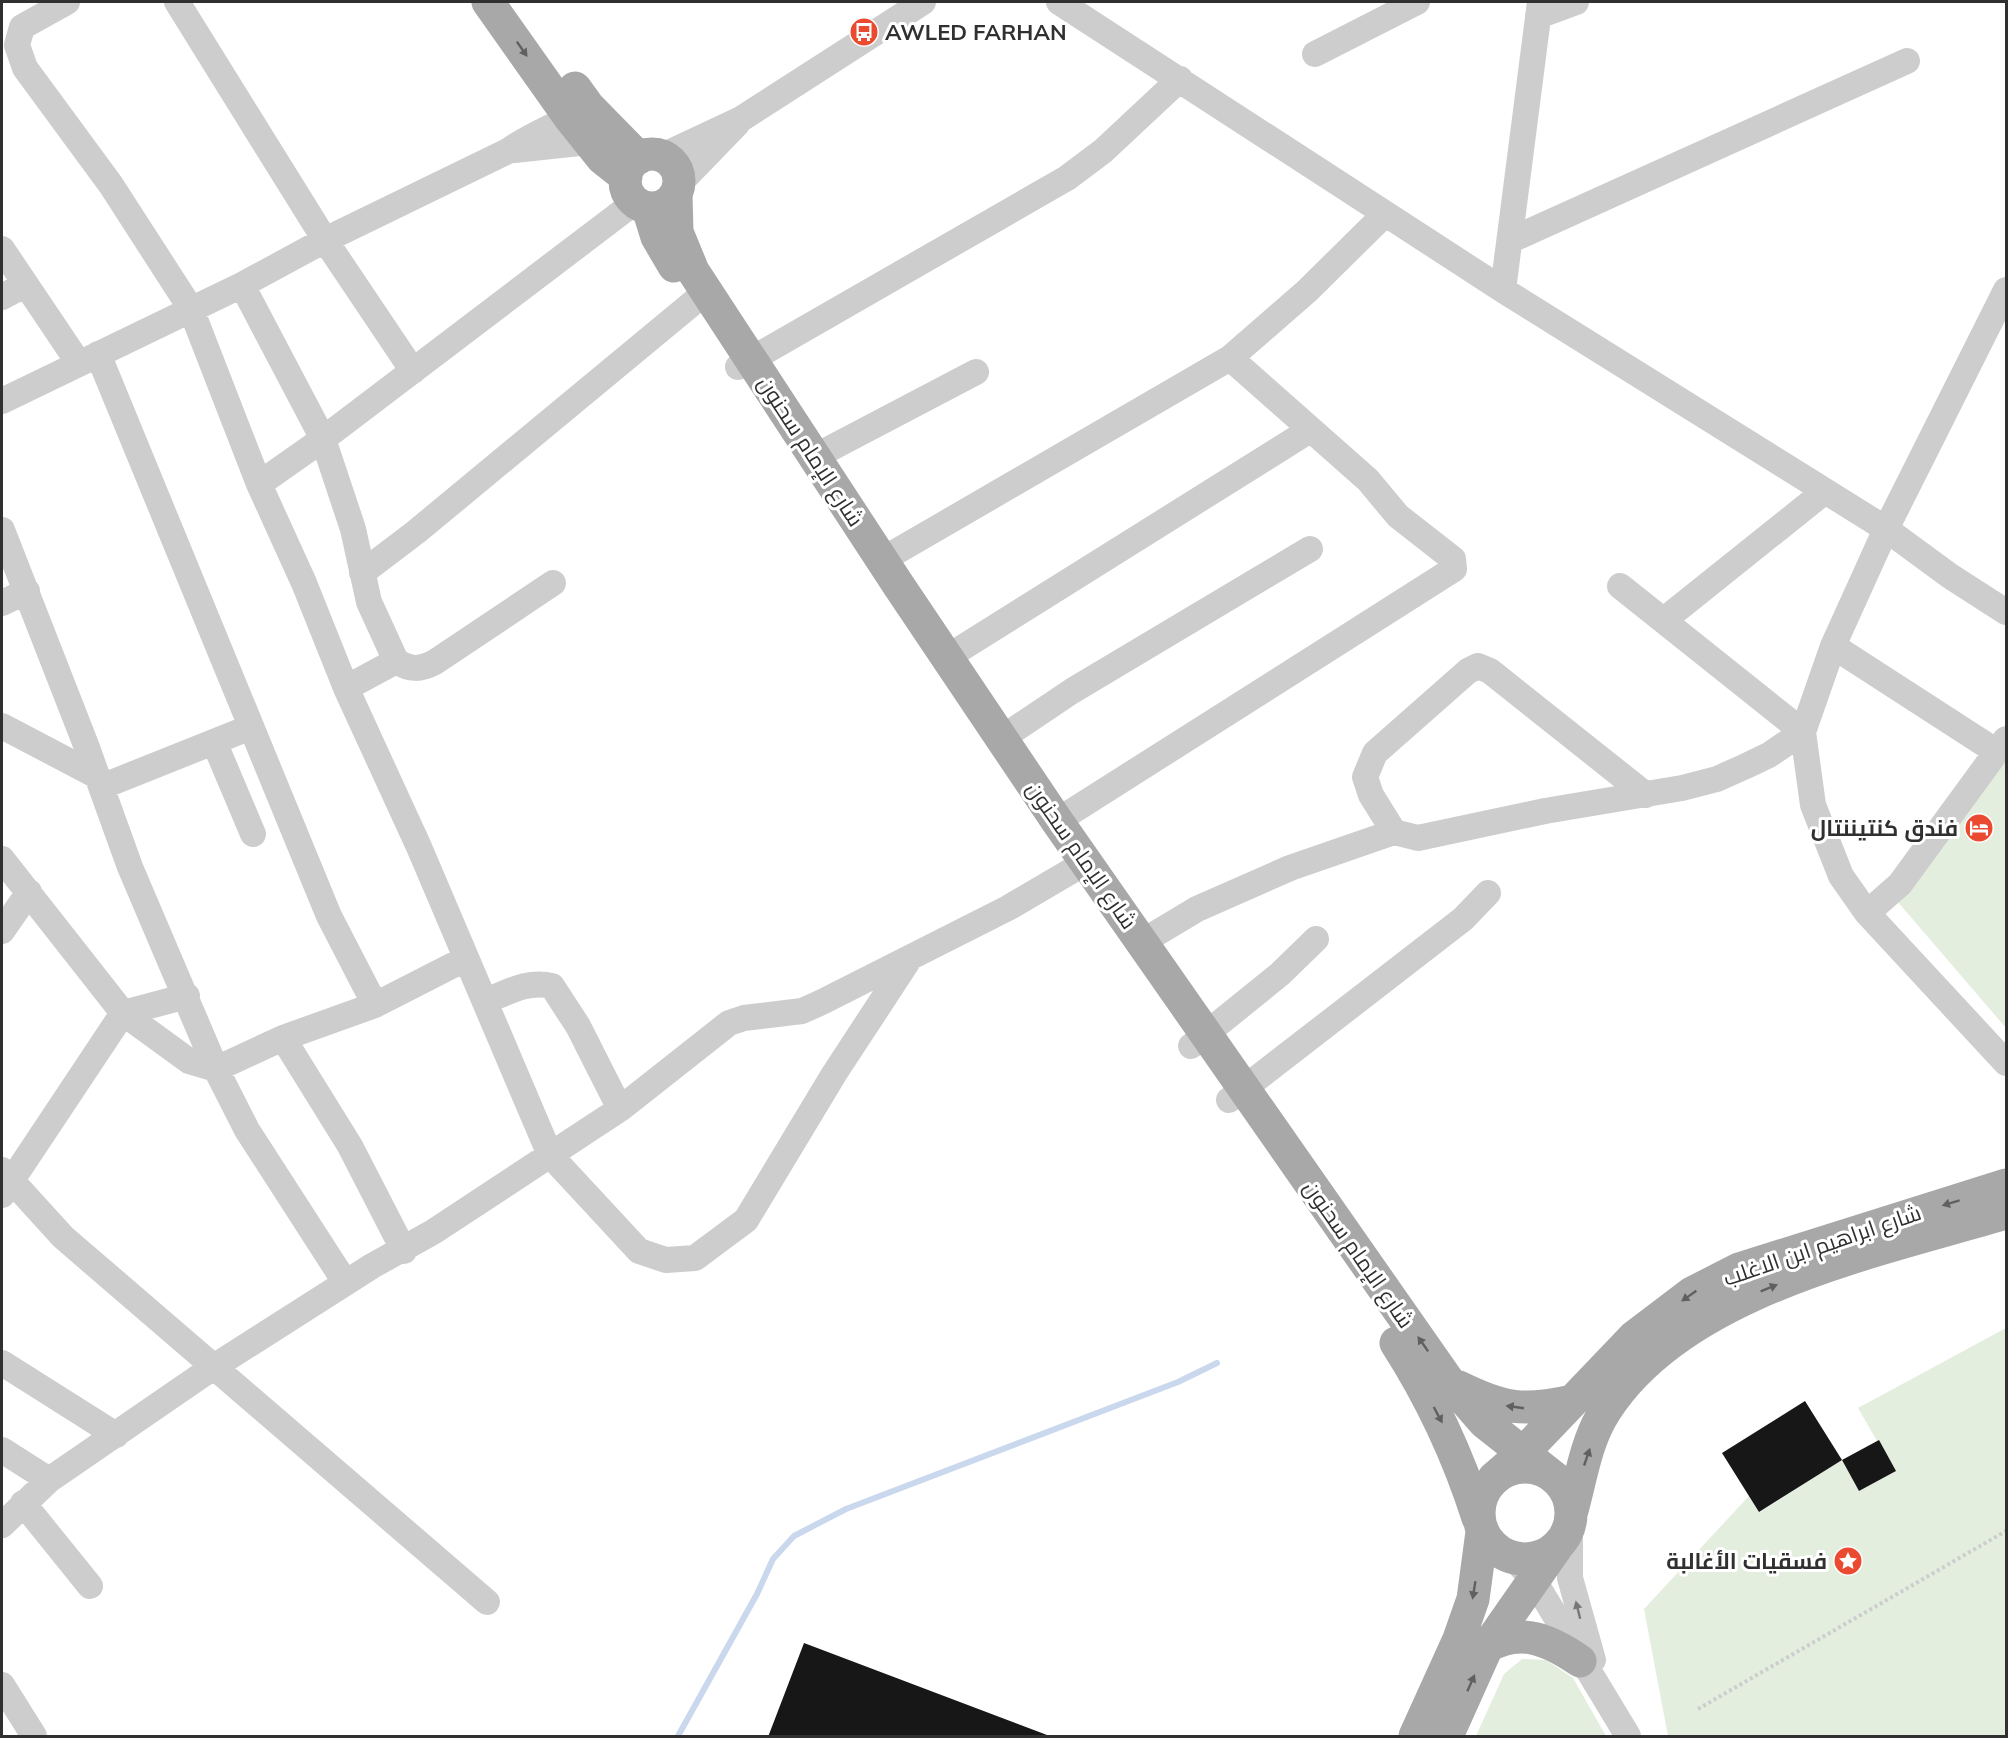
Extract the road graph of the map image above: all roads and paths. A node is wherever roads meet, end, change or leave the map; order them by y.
1 (68, 2) edge
2 (177, 2) edge
3 (488, 2) edge
4 (515, 2) edge
5 (923, 2) edge
6 (1059, 2) edge
7 (1418, 2) edge
8 (1576, 2) edge
9 (1539, 9) edge
10 (1315, 54) dead end
11 (1907, 61) dead end
12 (1180, 79) junction
13 (582, 122) junction
14 (652, 183) junction
15 (1385, 214) junction
16 (325, 240) junction
17 (1511, 240) junction
18 (2, 249) edge
19 (24, 285) junction
20 (242, 285) junction
21 (1503, 290) junction
22 (2007, 290) edge
23 (2, 297) edge
24 (695, 301) junction
25 (191, 309) junction
26 (88, 358) junction
27 (1230, 358) junction
28 (744, 363) junction
29 (413, 371) junction
30 (976, 372) dead end
31 (2, 401) edge
32 (1310, 430) junction
33 (323, 439) junction
34 (816, 456) junction
35 (259, 484) junction
36 (1824, 492) junction
37 (2, 530) edge
38 (1886, 530) junction
39 (1310, 549) dead end
40 (882, 560) junction
41 (362, 573) junction
42 (554, 583) dead end
43 (1620, 586) dead end
44 (27, 591) junction
45 (2, 603) edge
46 (2004, 607) edge
47 (1664, 620) junction
48 (1833, 646) junction
49 (946, 658) junction
50 (396, 661) junction
51 (346, 688) junction
52 (2, 726) edge
53 (251, 728) junction
54 (1803, 732) junction
55 (1002, 738) junction
56 (214, 744) junction
57 (2002, 746) edge
58 (99, 782) junction
59 (1646, 795) junction
60 (1057, 821) junction
61 (1394, 832) junction
62 (253, 834) dead end
63 (2, 859) edge
64 (1071, 871) junction
65 (29, 892) junction
66 (1488, 893) dead end
67 (1867, 913) junction
68 (2, 931) edge
69 (1316, 939) dead end
70 (1142, 942) junction
71 (910, 957) junction
72 (465, 959) junction
73 (187, 996) junction
74 (486, 1001) junction
75 (375, 1005) junction
76 (123, 1013) junction
77 (283, 1038) junction
78 (1199, 1040) junction
79 (2007, 1063) edge
80 (216, 1069) junction
81 (1236, 1094) junction
82 (621, 1109) junction
83 (550, 1155) junction
84 (5, 1181) edge
85 (2007, 1185) edge
86 (2007, 1213) edge
87 (404, 1251) junction
88 (345, 1282) junction
89 (2, 1364) edge
90 (212, 1368) junction
91 (1449, 1382) junction
92 (1572, 1401) junction
93 (116, 1435) junction
94 (2, 1450) edge
95 (1523, 1453) junction
96 (1551, 1475) junction
97 (1494, 1478) junction
98 (49, 1480) junction
99 (23, 1503) junction
100 (2, 1525) edge
101 (1480, 1525) junction
102 (1566, 1528) junction
103 (2007, 1531) edge
104 (1524, 1569) junction
105 (90, 1586) dead end
106 (487, 1602) dead end
107 (1487, 1647) junction
108 (1580, 1661) junction
109 (2, 1685) edge
110 (1610, 1705) junction
111 (1698, 1709) dead end
112 (34, 1737) edge
113 (1415, 1737) edge
114 (1447, 1737) edge
115 (1628, 1737) edge

1 - 25 street
2 - 16 street
3 -> 13 main road, شارع الإمام سحنون
4 - 13 main road, شارع الإمام سحنون
5 - 14 street
6 - 12 street
7 - 10 street
8 - 9 street
9 - 17 street
11 - 17 street
12 - 15 street
12 - 28 street
13 - 14 main road, شارع الإمام سحنون
13 - 16 street
14 - 24 main road, شارع الإمام سحنون
14 - 28 main road, شارع الإمام سحنون
14 - 29 street
15 - 21 street
15 - 27 street
16 - 20 street
16 - 29 street
17 - 21 street
18 - 19 street
19 - 23 street
19 - 26 street
20 - 25 street
20 - 33 street
21 - 36 street
22 - 38 street
24 - 28 main road, شارع الإمام سحنون
24 - 41 street
25 - 26 street
25 - 35 street
26 - 31 street
26 - 53 street
27 - 32 street
27 - 40 street
28 - 34 main road, شارع الإمام سحنون
28 - 64 main road, شارع الإمام سحنون
29 - 33 street
30 - 34 street
32 - 49 street
32 - 60 street
33 - 35 street
33 - 41 street
34 - 40 main road, شارع الإمام سحنون
35 - 51 street
36 - 38 street
36 - 47 street
37 - 44 street
38 - 46 street
38 - 48 street
39 - 55 street
40 - 49 main road, شارع الإمام سحنون
41 - 50 street
42 - 50 street
43 - 47 street
44 - 45 street
44 - 58 street
47 - 54 street
48 - 54 street
48 - 57 street
49 - 55 main road, شارع الإمام سحنون
50 - 51 street
51 - 72 street
52 - 58 street
53 - 56 street
53 - 75 street
54 - 59 street
54 - 67 street
55 - 60 main road, شارع الإمام سحنون
56 - 58 street
56 - 62 street
57 - 67 street
58 - 73 street
59 - 61 street
59 - 61 street
60 - 70 main road, شارع الإمام سحنون
61 - 70 street
63 - 65 street
64 - 71 street
64 - 78 main road, شارع الإمام سحنون
65 - 68 street
65 - 76 street
66 - 81 street
67 - 79 street
69 - 78 street
70 - 78 main road, شارع الإمام سحنون
71 - 82 street
71 - 83 street
72 - 74 street
72 - 75 street
73 - 76 street
73 - 80 street
74 - 82 street
74 - 83 street
75 - 77 street
76 - 80 street
76 - 84 street
77 - 80 street
77 - 87 street
78 - 81 main road, شارع الإمام سحنون
80 - 88 street
91 -> 81 main road, شارع الإمام سحنون
81 -> 101 main road, شارع الإمام سحنون
82 - 83 street
83 - 87 street
84 - 90 street
85 -> 92 main road, شارع ابراهيم ابن الاغلب
102 -> 86 main road, شارع ابراهيم ابن الاغلب
87 - 88 street
88 - 90 street
89 - 93 street
90 - 93 street
90 - 106 street
92 -> 91 main road
91 - 95 main road, شارع الإمام سحنون
92 - 95 main road, شارع ابراهيم ابن الاغلب
93 - 98 street
94 - 98 street
95 - 96 main road, شارع الإمام سحنون
95 - 97 main road, شارع ابراهيم ابن الاغلب
96 - 97 main road
96 - 102 main road
97 - 101 main road
98 - 99 street
99 - 100 street
99 - 105 street
101 - 104 main road
101 -> 113 main road
102 - 104 main road
110 -> 102 street
103 - 111 path
104 - 107 main road
104 - 108 street
107 - 108 main road
114 -> 107 main road
108 - 110 street
109 - 112 street
110 - 115 street

